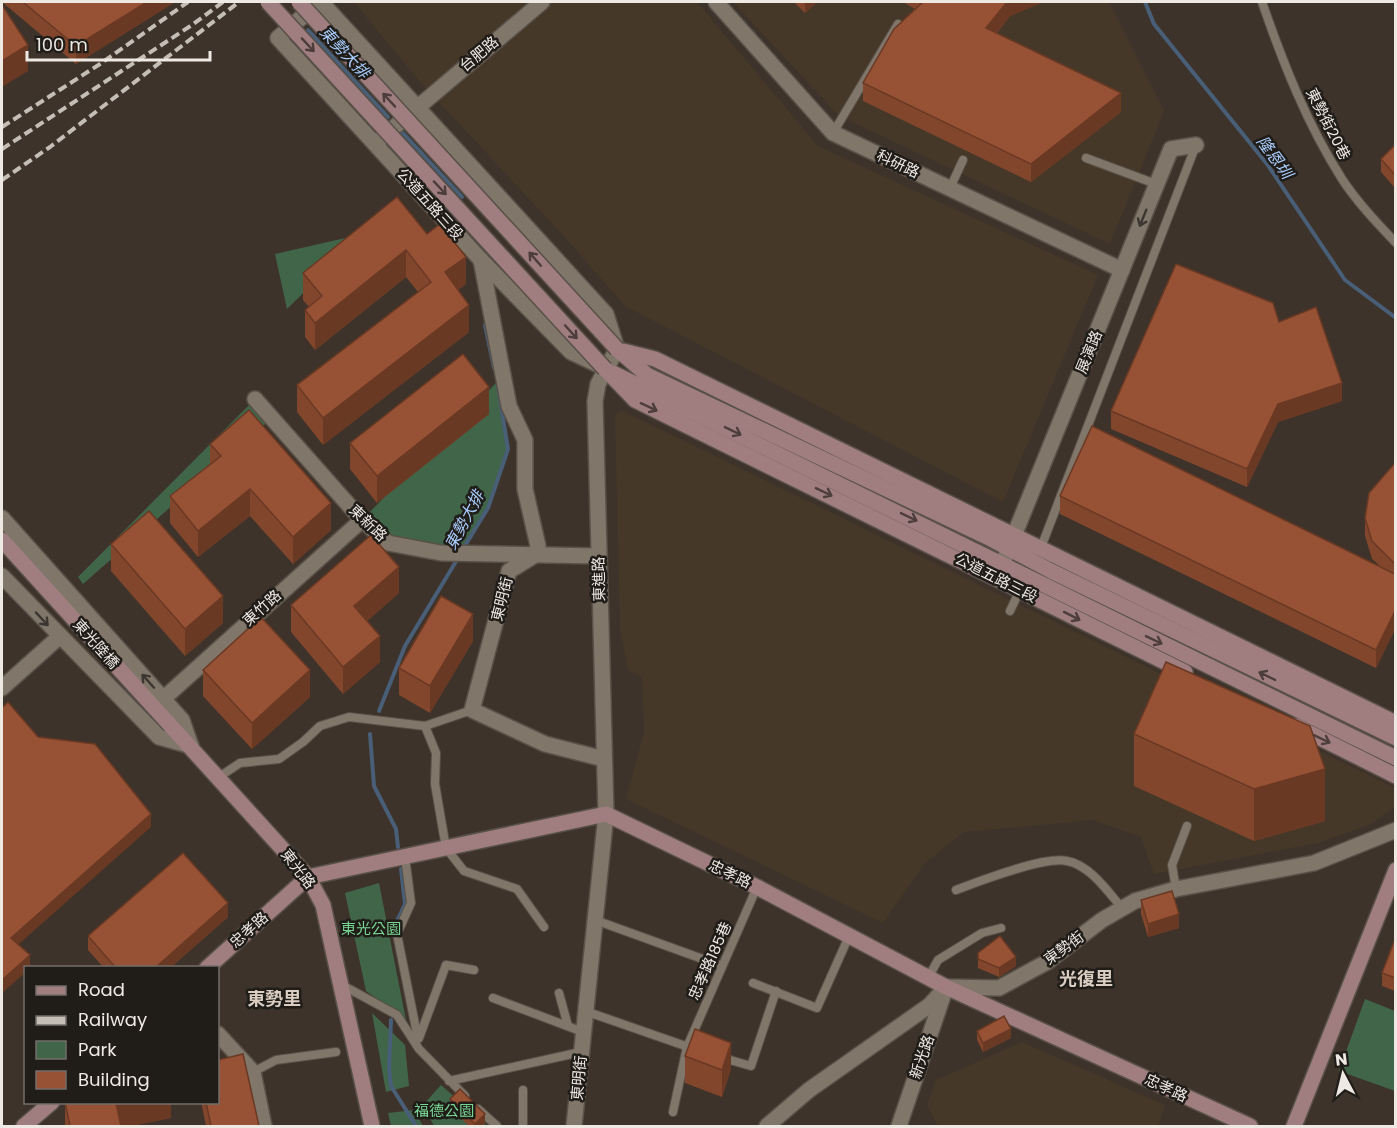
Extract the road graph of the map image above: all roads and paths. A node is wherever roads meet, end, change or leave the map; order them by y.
1 (268, 2) edge
2 (299, 2) edge
3 (321, 2) edge
4 (542, 2) edge
5 (716, 2) edge
6 (1262, 2) edge
7 (898, 24) edge
8 (417, 106) junction
9 (832, 133) junction
10 (376, 143) junction
11 (1196, 145) joint
12 (1086, 158) dead end
13 (963, 160) dead end
14 (1156, 184) junction
15 (950, 188) junction
16 (1395, 243) edge
17 (481, 260) junction
18 (1122, 270) junction
19 (617, 349) junction
20 (605, 369) junction
21 (255, 399) dead end
22 (2, 518) edge
23 (362, 520) junction
24 (2, 540) edge
25 (1012, 543) junction
26 (536, 555) junction
27 (598, 556) junction
28 (1037, 556) junction
29 (1000, 571) junction
30 (2, 576) edge
31 (1023, 584) junction
32 (1010, 610) dead end
33 (58, 637) junction
34 (1199, 679) edge
35 (2, 688) edge
36 (163, 699) junction
37 (472, 710) junction
38 (1280, 718) edge
39 (1395, 723) edge
40 (425, 726) junction
41 (1395, 738) edge
42 (191, 746) junction
43 (1395, 758) edge
44 (604, 759) junction
45 (1395, 776) edge
46 (219, 777) junction
47 (606, 814) junction
48 (1187, 826) dead end
49 (1395, 830) edge
50 (446, 848) junction
51 (405, 857) junction
52 (1395, 870) edge
53 (308, 877) junction
54 (757, 887) junction
55 (1176, 889) junction
56 (956, 890) dead end
57 (1122, 908) junction
58 (595, 920) junction
59 (544, 927) dead end
60 (1001, 928) dead end
61 (849, 936) junction
62 (209, 966) edge
63 (722, 966) junction
64 (474, 970) dead end
65 (928, 978) junction
66 (753, 983) dead end
67 (342, 985) junction
68 (946, 987) junction
69 (776, 991) junction
70 (559, 993) dead end
71 (493, 998) dead end
72 (585, 1011) junction
73 (568, 1026) junction
74 (583, 1032) junction
75 (219, 1035) edge
76 (417, 1042) junction
77 (687, 1047) junction
78 (336, 1052) dead end
79 (580, 1052) junction
80 (708, 1053) edge
81 (719, 1057) edge
82 (253, 1072) junction
83 (449, 1081) junction
84 (523, 1090) dead end
85 (50, 1104) edge
86 (674, 1112) dead end
87 (24, 1126) edge
88 (264, 1126) edge
89 (372, 1126) edge
90 (497, 1126) edge
91 (523, 1126) edge
92 (574, 1126) edge
93 (767, 1126) edge
94 (899, 1126) edge
95 (1250, 1126) edge
96 (1294, 1126) edge

1 -> 20 street, 公道五路三段, bridge
19 -> 2 street, bridge
3 - 8 street, 公道五路三段
3 - 10 street, 公道五路三段
4 - 8 street, 台肥路
5 - 9 street, 科研路
6 - 16 lane, 東勢街20巷
7 - 9 lane
8 - 10 street, 台肥路
8 - 19 street, 公道五路三段
9 - 15 street, 科研路
10 - 17 street, 公道五路三段
11 - 14 street, 展演路
11 - 28 lane
12 - 14 lane
13 - 15 lane
14 -> 18 street, 展演路
15 - 18 street, 科研路
17 - 20 street, 公道五路三段
17 - 26 street
18 - 25 street, 展演路
19 - 20 street, 東進路
19 - 25 street
20 - 27 street, 東進路
20 -> 29 street, 公道五路三段
21 - 23 street, 東新路
36 -> 22 street, 東光路
23 - 26 street, 東新路
23 - 36 street, 東竹路
24 - 42 street, 東光陸橋
25 - 28 street
25 - 29 street, 展演路
26 - 27 street, 東新路
26 - 37 street, 東明街
27 - 44 street, 東進路
28 - 31 lane
28 - 39 street
41 -> 28 street
29 - 31 street, 公道五路三段
30 -> 33 street
31 - 32 lane
31 -> 34 street, 公道五路三段
31 -> 43 street, 公道五路三段
33 - 35 street
33 - 42 street
36 - 42 street, 東光路
37 - 40 lane
37 - 44 street
38 -> 45 street
40 - 46 lane
40 - 50 lane
42 - 46 street, 東光路
44 - 47 street, 東進路
46 - 53 street, 東光路
47 - 50 street
47 - 54 street, 忠孝路
47 - 58 street, 東明街
48 - 55 lane
49 - 55 street, 東勢街
50 - 51 street
50 - 59 lane
51 - 53 street
51 - 76 lane
52 - 96 street
53 - 62 street, 忠孝路
53 - 67 street, 東光路
54 - 61 street, 忠孝路
54 - 63 lane, 忠孝路185巷
55 - 57 street, 東勢街
56 - 57 lane
57 - 68 street, 東勢街
58 - 63 lane
58 - 72 street, 東明街
60 - 65 lane
61 - 65 street, 忠孝路
61 - 69 lane
63 - 77 lane, 忠孝路185巷
64 - 76 lane
65 - 68 street, 忠孝路
66 - 69 lane
67 - 76 lane
67 - 89 street, 東光路
68 - 93 street
68 - 94 street, 新光路
68 - 95 street, 忠孝路
69 - 81 lane
70 - 73 lane
71 - 73 lane
72 - 74 street, 東明街
72 - 77 lane
73 - 74 lane
74 - 79 street, 東明街
75 - 82 street
76 - 83 lane
77 - 80 lane
77 - 86 lane, 忠孝路185巷
78 - 82 lane
79 - 83 lane
79 - 92 street, 東明街
82 - 88 street
83 - 90 lane
84 - 91 lane
85 - 87 street

